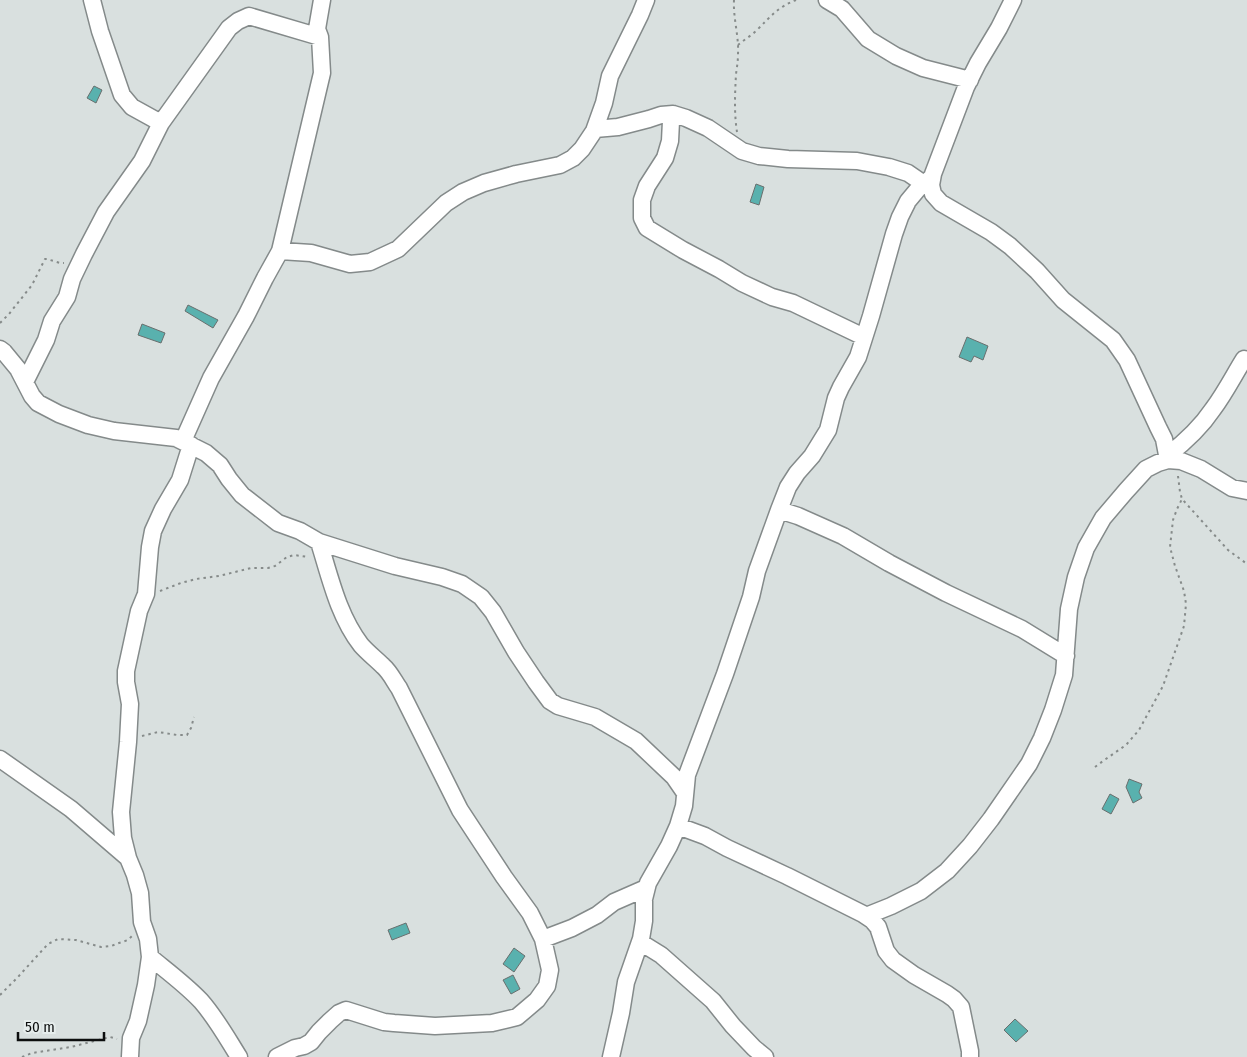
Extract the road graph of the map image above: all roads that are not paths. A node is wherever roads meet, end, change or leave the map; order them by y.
1 (92, 0) edge
2 (322, 0) edge
3 (646, 0) edge
4 (826, 0) edge
5 (1013, 0) edge
6 (320, 37) junction
7 (970, 80) junction
8 (673, 114) junction
9 (161, 123) junction
10 (595, 129) junction
11 (928, 181) junction
12 (280, 251) junction
13 (864, 337) junction
14 (0, 349) edge
15 (1244, 359) dead end
16 (25, 382) junction
17 (187, 443) junction
18 (1172, 459) junction
19 (1247, 491) edge
20 (779, 510) junction
21 (319, 542) junction
22 (1066, 656) junction
23 (0, 758) edge
24 (686, 793) junction
25 (678, 826) junction
26 (128, 858) junction
27 (646, 888) junction
28 (866, 916) junction
29 (543, 939) junction
30 (640, 942) junction
31 (150, 957) junction
32 (129, 1056) edge
33 (239, 1057) edge
34 (276, 1057) edge
35 (611, 1057) edge
36 (765, 1057) edge
37 (970, 1057) edge

1 - 9 street
2 - 6 street
3 - 10 street
4 - 7 street
5 - 7 street
6 - 9 street
6 - 12 street
7 - 11 street
8 - 10 street
8 - 11 street
8 - 13 street
9 - 16 street
10 - 12 street
11 - 13 street
11 - 18 street
12 - 17 street
13 - 20 street
14 - 16 street
15 - 18 street
16 - 17 street
17 - 21 street
17 - 26 street
18 - 19 street
18 - 22 street
20 - 22 street
20 - 24 street
21 - 24 street
21 - 29 street
22 - 28 street
23 - 26 street
24 - 25 street
25 - 27 street
25 - 28 street
26 - 31 street
27 - 29 street
27 - 30 street
28 - 37 street
29 - 34 street
30 - 35 street
30 - 36 street
31 - 32 street
31 - 33 street

